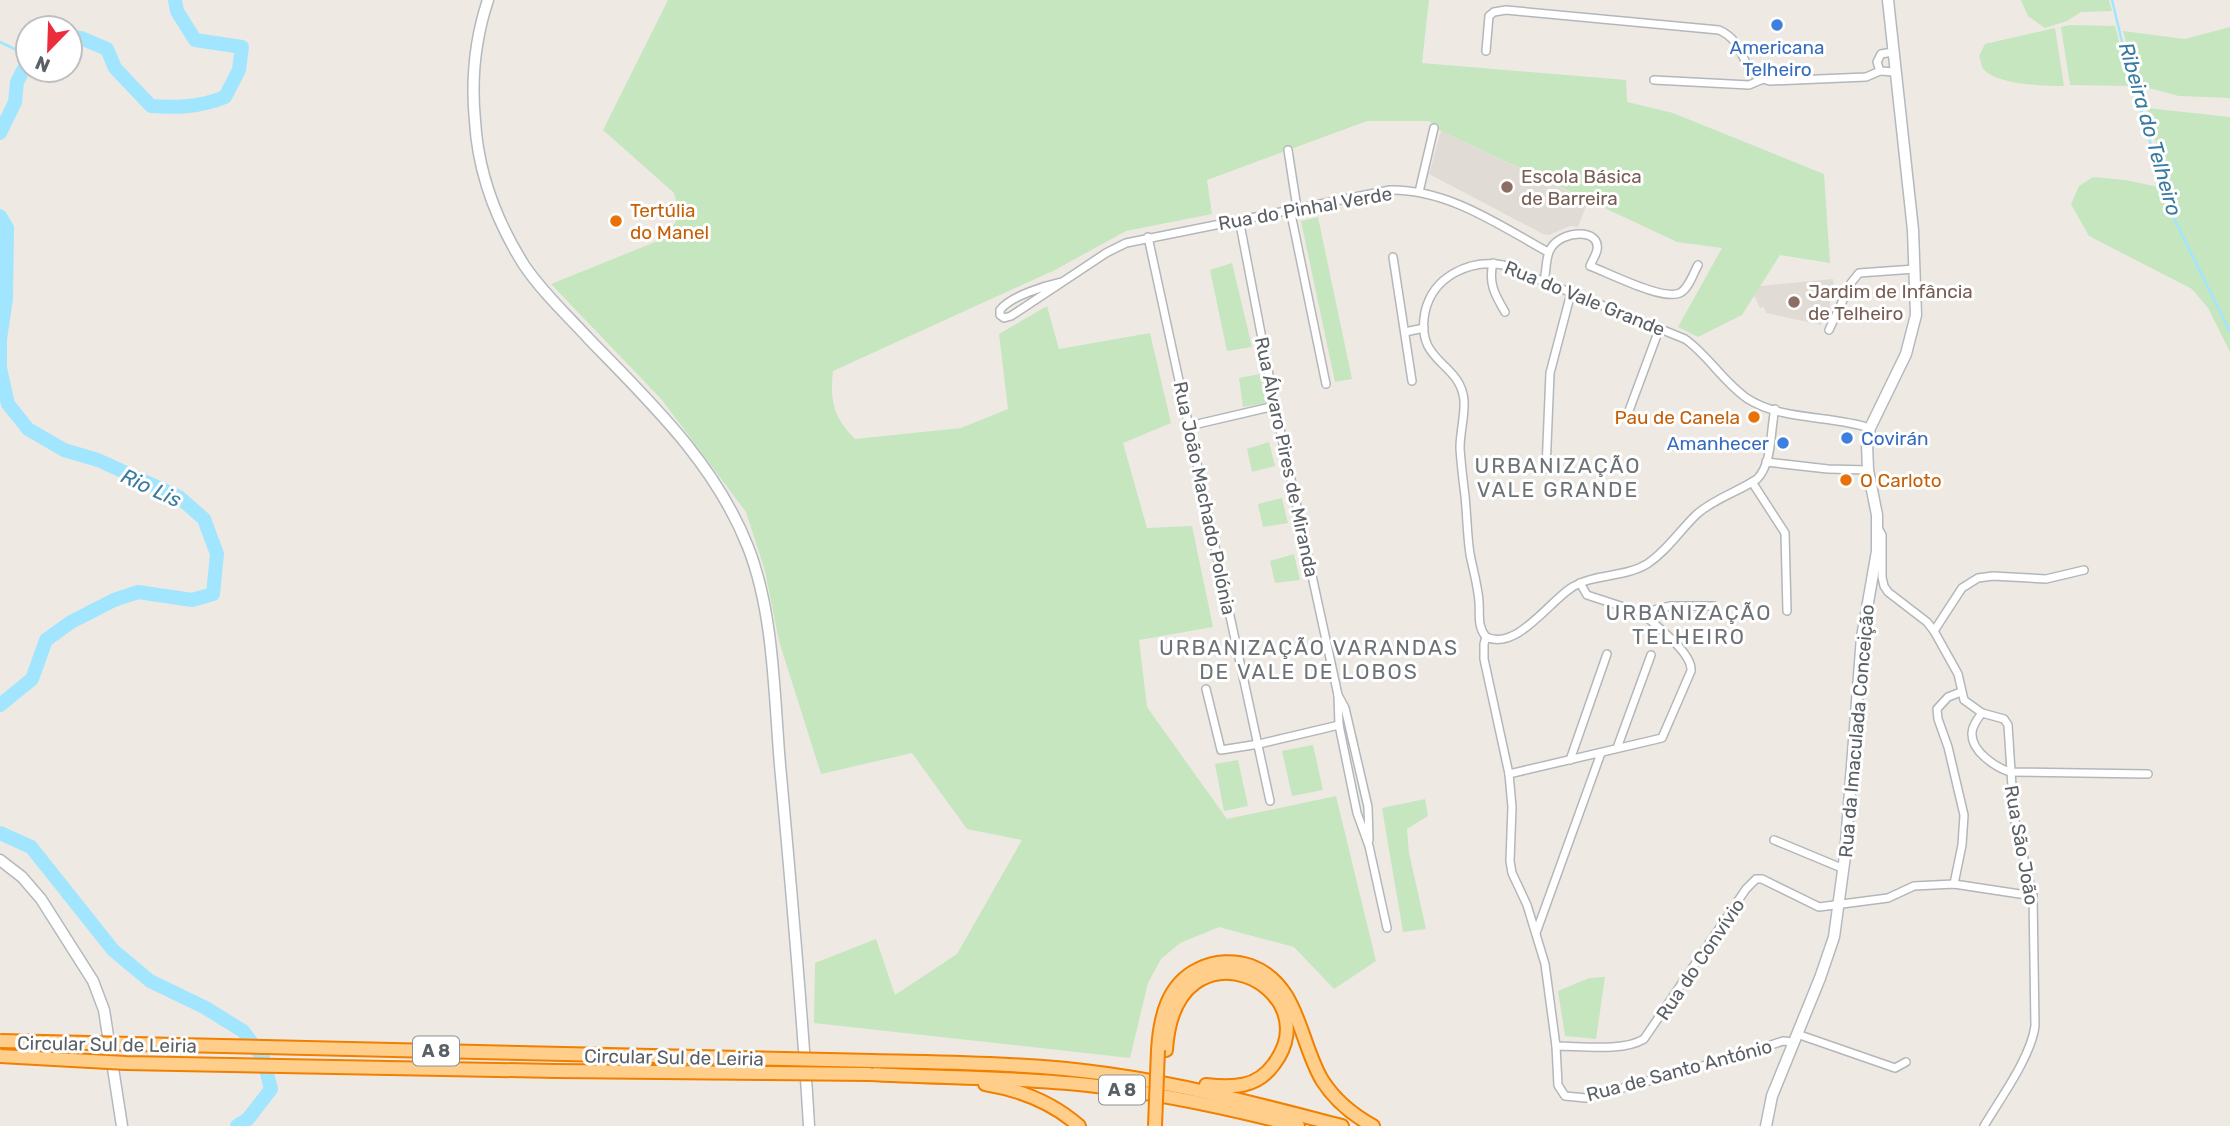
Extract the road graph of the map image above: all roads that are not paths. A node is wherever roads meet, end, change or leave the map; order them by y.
1 (488, 0) edge
2 (1888, 0) edge
3 (1486, 51) dead end
4 (1893, 52) junction
5 (1880, 71) junction
6 (1895, 72) junction
7 (1654, 80) dead end
8 (1761, 80) junction
9 (1434, 128) dead end
10 (1287, 150) dead end
11 (1419, 192) junction
12 (1293, 209) junction
13 (1239, 219) junction
14 (1148, 237) junction
15 (1548, 251) junction
16 (1393, 257) dead end
17 (1493, 263) junction
18 (1698, 265) dead end
19 (1915, 269) junction
20 (1544, 280) junction
21 (1062, 282) junction
22 (1571, 293) junction
23 (1505, 312) dead end
24 (1660, 327) junction
25 (1424, 328) junction
26 (1829, 330) dead end
27 (1405, 332) junction
28 (1412, 381) dead end
29 (1326, 384) dead end
30 (1275, 406) junction
31 (1775, 409) junction
32 (1627, 416) dead end
33 (1189, 426) junction
34 (1870, 428) junction
35 (1766, 462) junction
36 (1546, 469) dead end
37 (1868, 470) junction
38 (1752, 482) junction
39 (1877, 527) junction
40 (2084, 570) dead end
41 (1580, 583) junction
42 (1714, 606) dead end
43 (1787, 611) dead end
44 (1642, 613) junction
45 (1934, 631) junction
46 (1486, 637) junction
47 (1607, 654) dead end
48 (1651, 655) dead end
49 (1206, 689) dead end
50 (1961, 692) junction
51 (1338, 695) junction
52 (1982, 713) junction
53 (1339, 725) junction
54 (1259, 744) junction
55 (1617, 748) junction
56 (1601, 753) junction
57 (1570, 760) junction
58 (2010, 772) junction
59 (1509, 774) junction
60 (2148, 774) dead end
61 (1270, 801) dead end
62 (1774, 840) dead end
63 (1369, 846) junction
64 (0, 860) edge
65 (1844, 869) junction
66 (1954, 884) junction
67 (2033, 896) junction
68 (1839, 906) junction
69 (1387, 928) dead end
70 (1536, 933) junction
71 (1795, 1038) junction
72 (0, 1041) edge
73 (1556, 1046) junction
74 (1162, 1050) junction
75 (0, 1056) edge
76 (1906, 1062) dead end
77 (943, 1078) junction
78 (1175, 1085) junction
79 (122, 1126) edge
80 (809, 1126) edge
81 (1079, 1126) edge
82 (1155, 1126) edge
83 (1163, 1126) edge
84 (1298, 1126) edge
85 (1342, 1126) edge
86 (1373, 1126) edge
87 (1766, 1126) edge
88 (1984, 1126) edge

1 - 80 main road
2 - 4 main road, Rua da Imaculada Conceição
3 - 8 street
4 - 5 street
4 - 6 main road, Rua da Imaculada Conceição
5 - 6 street
5 - 8 street
6 - 19 main road, Rua da Imaculada Conceição
7 - 8 street
9 - 11 street
10 - 12 street
11 - 12 street, Rua do Pinhal Verde
11 - 15 street, Rua do Pinhal Verde
12 - 13 street, Rua do Pinhal Verde
12 - 29 street
13 - 14 street, Rua do Pinhal Verde
13 - 30 street, Rua Álvaro Pires de Miranda
14 - 21 street, Rua do Pinhal Verde
14 - 33 street, Rua João Machado Polónia
15 - 18 street
15 - 20 street
16 - 27 street
17 - 20 street, Rua do Vale Grande
17 - 23 street
17 - 25 street, Rua do Vale Grande
19 - 26 street
19 - 34 main road, Rua da Imaculada Conceição
20 - 22 street, Rua do Vale Grande
21 - 21 street
22 - 24 street, Rua do Vale Grande
22 - 36 street
24 - 31 street, Rua do Vale Grande
24 - 32 street
25 - 27 street
25 - 46 street
27 - 28 street
30 - 33 street
30 - 51 street, Rua Álvaro Pires de Miranda
31 - 34 street, Rua do Vale Grande
31 - 35 street
33 - 54 street, Rua João Machado Polónia
34 - 37 main road, Rua da Imaculada Conceição
35 - 37 street
35 - 38 street
37 - 39 main road, Rua da Imaculada Conceição
38 - 41 street
38 - 43 street
39 - 45 street, Rua São João
39 - 65 main road, Rua da Imaculada Conceição
40 - 45 street
41 - 44 street
41 - 46 street
42 - 44 street
44 - 55 street
45 - 50 street, Rua São João
46 - 59 street
47 - 57 street
48 - 55 street
49 - 54 street
50 - 52 street, Rua São João
50 - 66 street
51 - 53 street, Rua Álvaro Pires de Miranda
51 - 63 street, Rua Álvaro Pires de Miranda
52 - 58 street, Rua São João
52 - 58 street
53 - 54 street
53 - 63 street, Rua Álvaro Pires de Miranda
54 - 61 street, Rua João Machado Polónia
55 - 56 street
56 - 57 street
56 - 70 street
57 - 59 street
58 - 60 street
58 - 67 street, Rua São João
59 - 70 street
62 - 65 street
63 - 69 street, Rua Álvaro Pires de Miranda
64 - 79 main road
65 - 68 main road, Rua da Imaculada Conceição
66 - 67 street
66 - 68 street
67 - 88 street, Rua São João
68 - 71 main road, Rua da Imaculada Conceição
68 - 73 street, Rua do Convívio
70 - 73 street
71 - 73 street, Rua de Santo António
71 - 76 street
71 - 87 main road, Rua da Imaculada Conceição
72 - 78 highway, Circular Sul de Leiria / A 8, bridge
74 - 78 highway
74 - 82 highway, bridge
74 - 83 highway
74 - 86 highway
75 - 77 highway, Circular Sul de Leiria / A 8, bridge
77 - 81 highway
77 - 84 highway, Circular Sul de Leiria / A 8
78 - 85 highway, Circular Sul de Leiria / A 8

